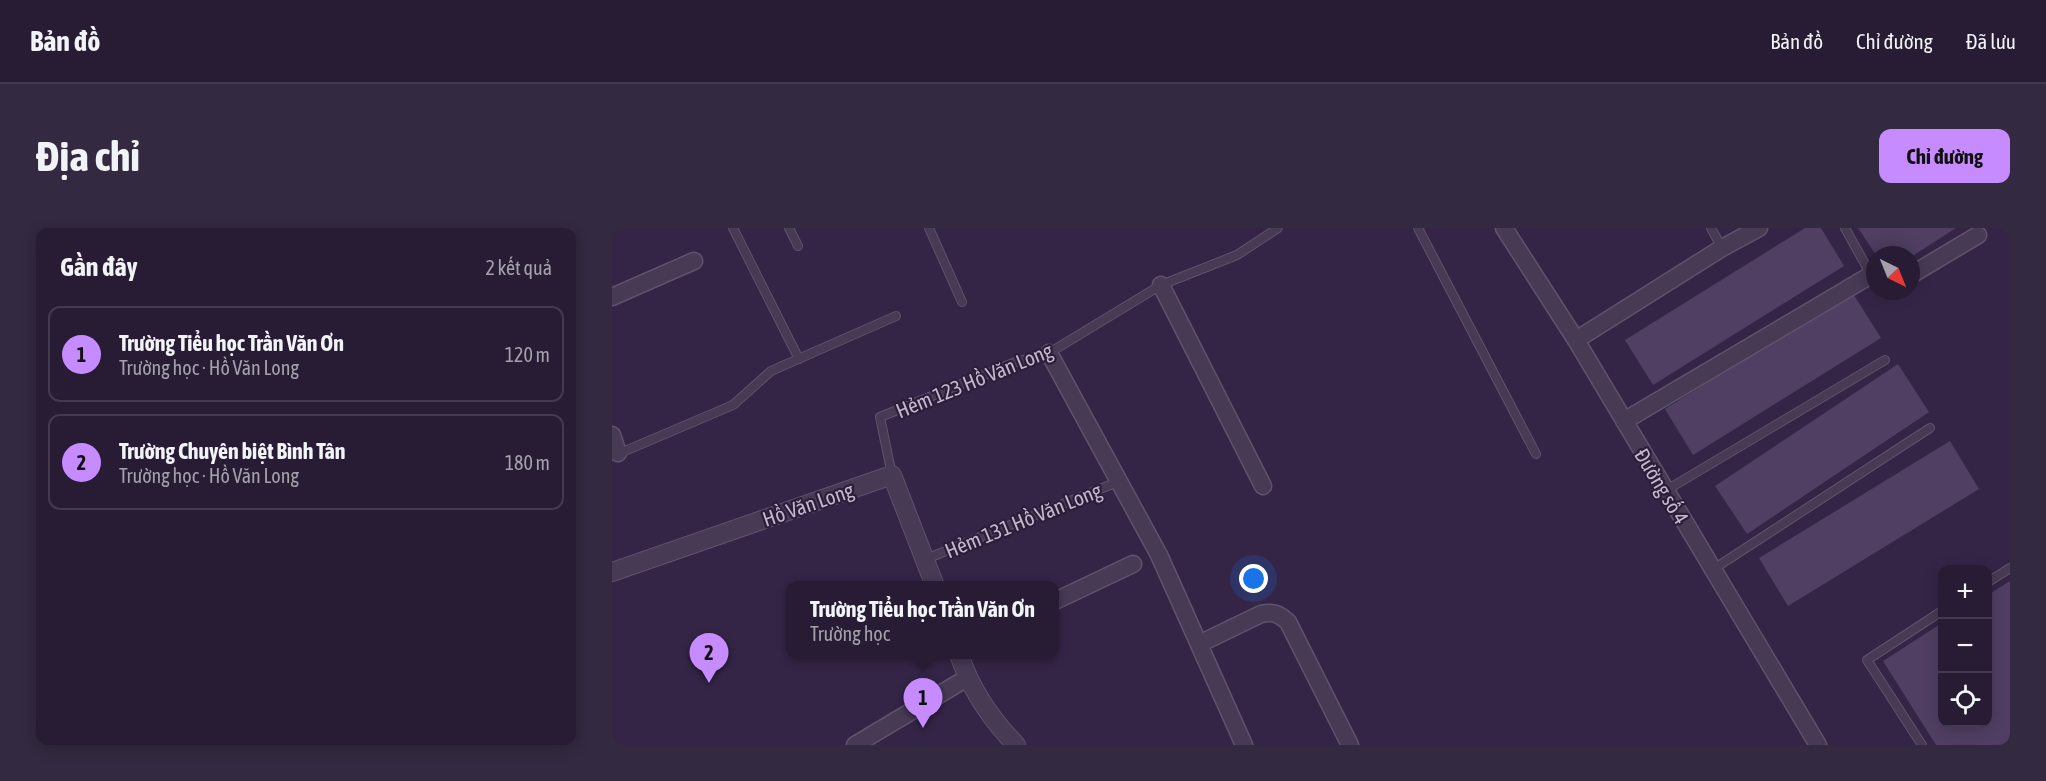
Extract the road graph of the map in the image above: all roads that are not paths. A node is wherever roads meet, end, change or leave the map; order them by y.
1 (733, 228) edge
2 (789, 228) edge
3 (929, 228) edge
4 (1278, 228) edge
5 (1418, 228) edge
6 (1504, 228) edge
7 (1711, 228) edge
8 (1759, 228) edge
9 (1845, 228) edge
10 (1978, 234) dead end
11 (798, 246) dead end
12 (1722, 248) junction
13 (694, 261) dead end
14 (1866, 264) edge
15 (1920, 269) edge
16 (1866, 280) edge
17 (1161, 285) junction
18 (612, 297) edge
19 (962, 302) dead end
20 (896, 316) dead end
21 (1575, 340) junction
22 (1049, 353) junction
23 (799, 359) junction
24 (1885, 360) dead end
25 (1624, 421) junction
26 (1930, 428) dead end
27 (612, 435) edge
28 (1536, 454) dead end
29 (615, 455) edge
30 (892, 475) junction
31 (1120, 481) junction
32 (1263, 486) dead end
33 (1665, 491) junction
34 (926, 559) junction
35 (1133, 564) dead end
36 (2010, 568) edge
37 (1712, 570) junction
38 (612, 572) edge
39 (1992, 579) edge
40 (934, 581) edge
41 (1059, 599) edge
42 (1938, 614) edge
43 (1199, 644) junction
44 (961, 659) edge
45 (967, 678) junction
46 (855, 745) edge
47 (1016, 745) edge
48 (1244, 745) edge
49 (1350, 745) edge
50 (1818, 745) edge
51 (1922, 745) edge

1 - 23 lane
2 - 11 lane
3 - 19 lane
4 - 17 lane, Hẻm 123 Hồ Văn Long
5 - 28 lane
6 - 21 street, Đường số 4
7 - 12 lane
8 - 12 street
9 - 14 lane
10 - 15 street
12 - 21 street
13 - 18 street
16 - 25 street
17 - 22 lane, Hẻm 123 Hồ Văn Long
17 - 32 street
20 - 23 lane
21 - 25 street, Đường số 4
22 - 30 lane, Hẻm 123 Hồ Văn Long
22 - 31 street
23 - 29 lane
24 - 33 lane
25 - 33 street, Đường số 4
26 - 37 lane
27 - 29 street
30 - 34 street
30 - 38 street, Hồ Văn Long
31 - 34 lane, Hẻm 131 Hồ Văn Long
31 - 43 street
33 - 37 street, Đường số 4
34 - 40 street
35 - 41 street
36 - 39 lane
37 - 50 street, Đường số 4
42 - 51 lane
43 - 48 street
43 - 49 street
44 - 45 street
45 - 46 street
45 - 47 street

